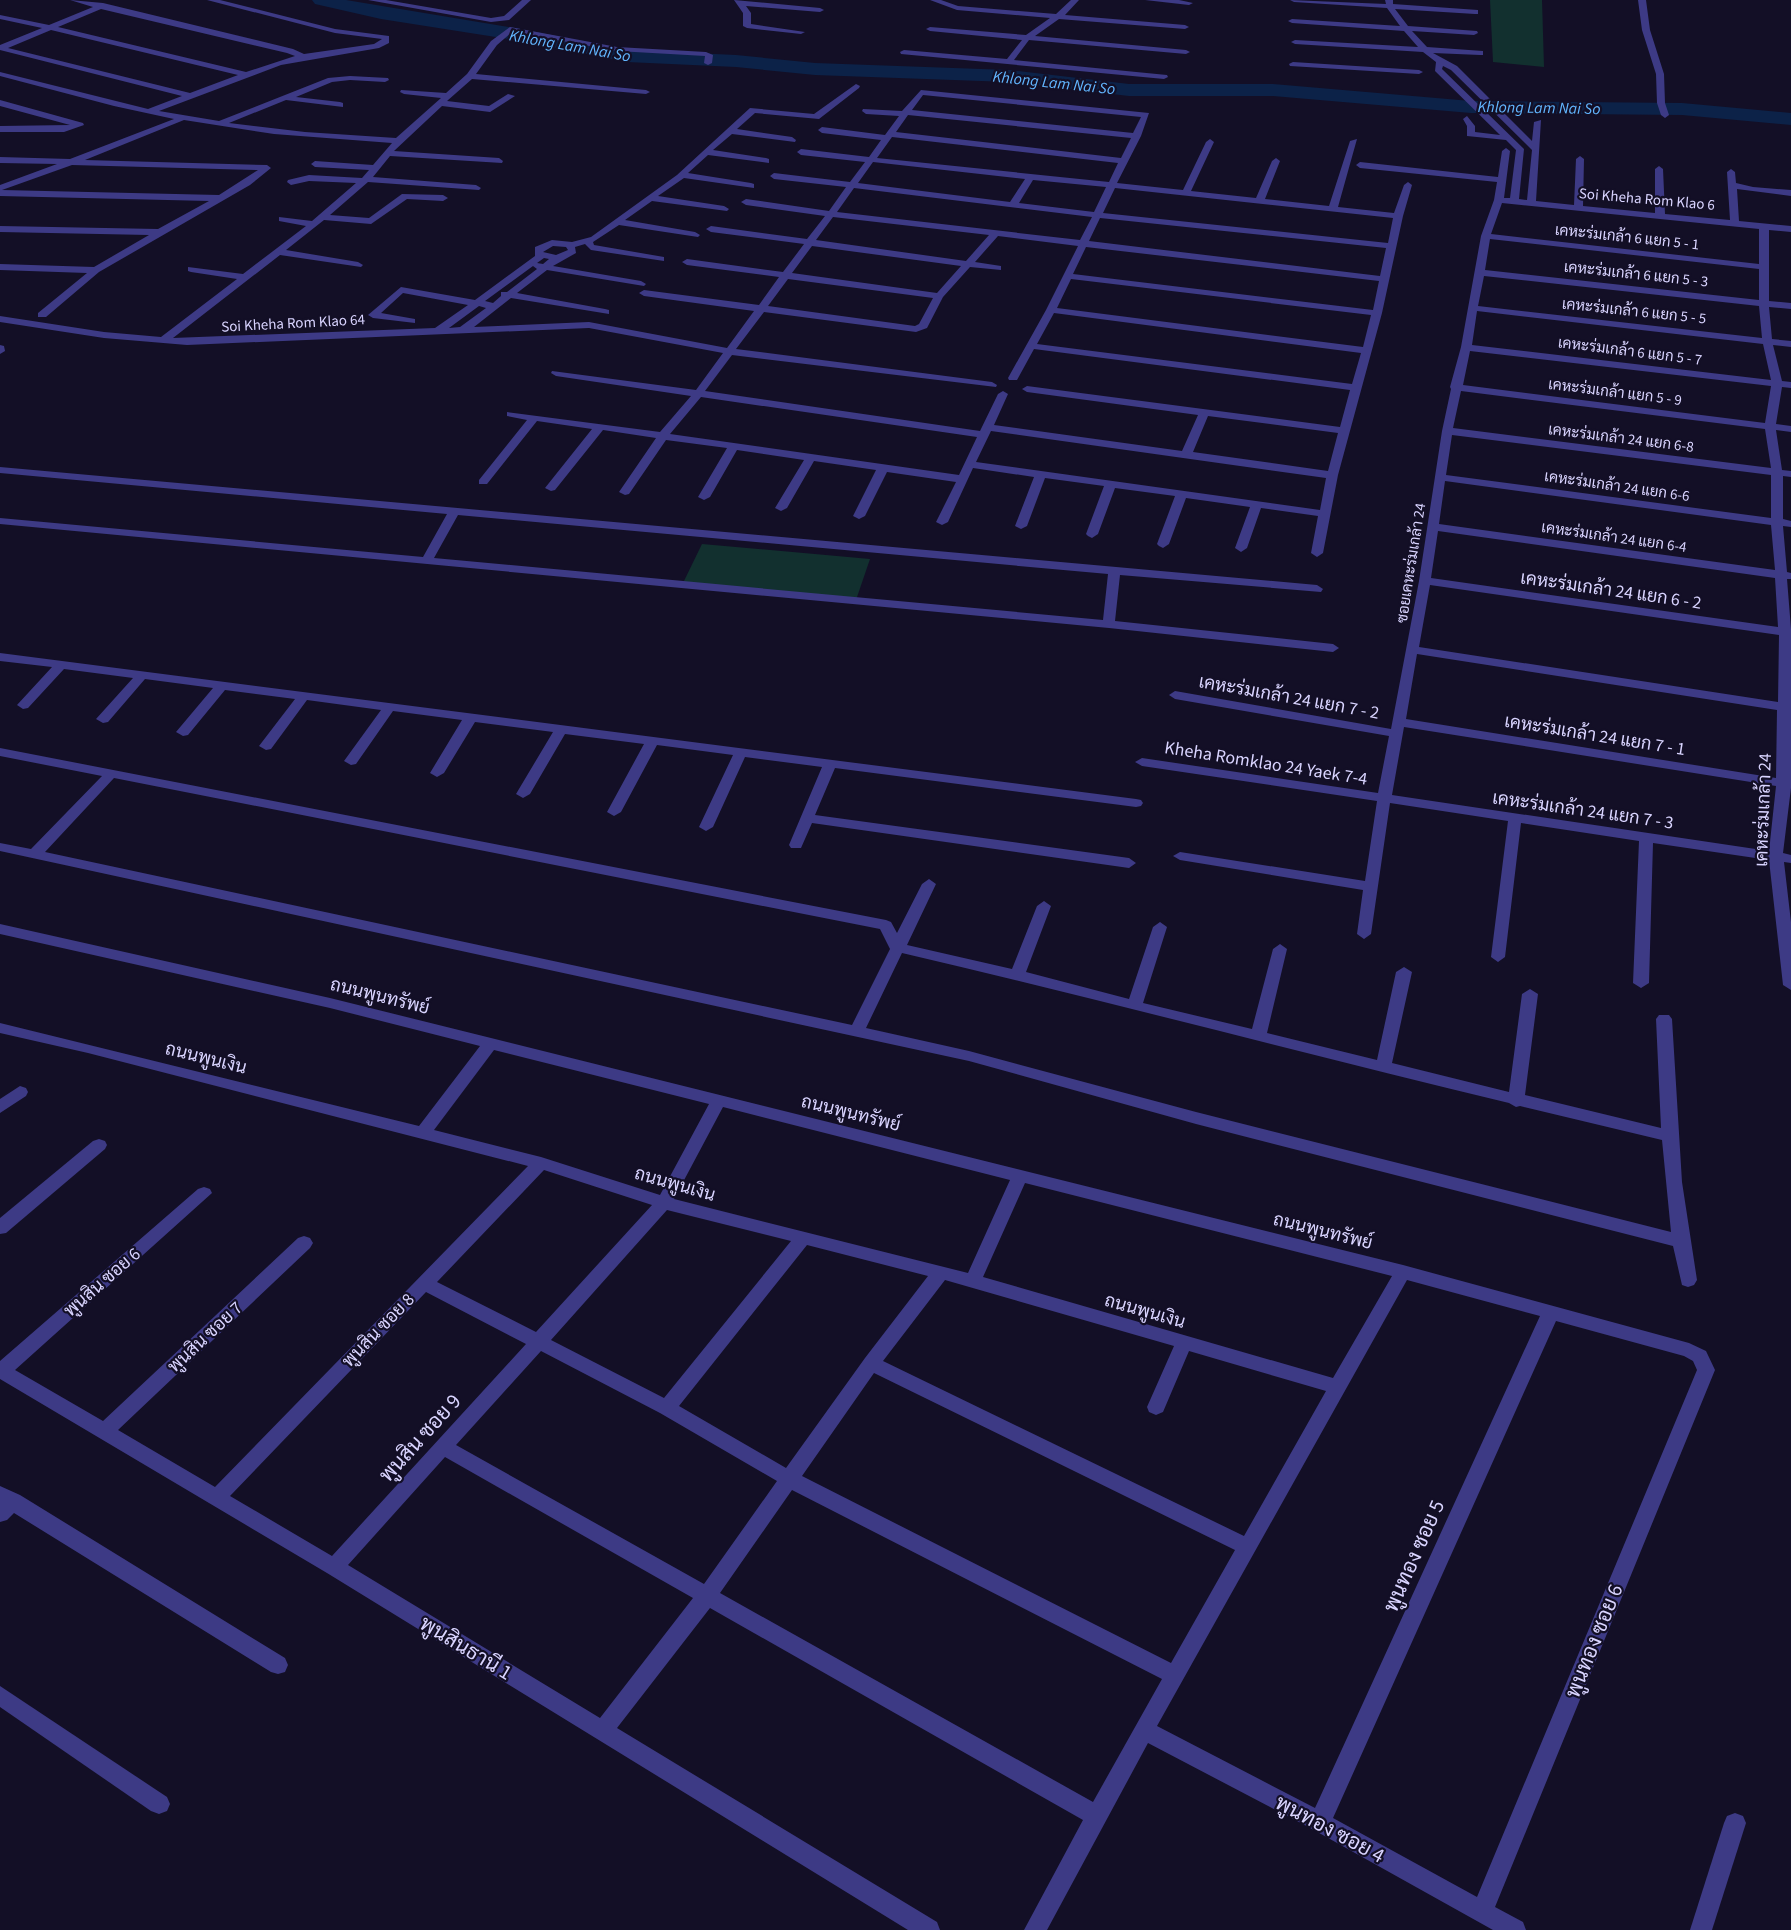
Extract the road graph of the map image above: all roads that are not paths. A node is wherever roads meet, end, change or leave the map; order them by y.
1 (74, 0) edge
2 (117, 0) edge
3 (211, 0) edge
4 (372, 0) edge
5 (512, 0) edge
6 (963, 0) edge
7 (1075, 0) edge
8 (1149, 0) edge
9 (1294, 0) edge
10 (1642, 0) edge
11 (526, 1) edge
12 (739, 1) edge
13 (937, 2) edge
14 (1189, 3) dead end
15 (1389, 3) edge
16 (101, 6) junction
17 (820, 10) dead end
18 (1475, 12) dead end
19 (1054, 16) junction
20 (0, 17) edge
21 (1292, 21) dead end
22 (49, 26) junction
23 (1185, 27) dead end
24 (1406, 28) junction
25 (930, 29) dead end
26 (801, 32) dead end
27 (1474, 33) dead end
28 (1026, 39) junction
29 (1295, 42) dead end
30 (1377, 47) junction
31 (0, 48) edge
32 (1425, 50) junction
33 (904, 52) dead end
34 (1186, 52) dead end
35 (1480, 53) dead end
36 (303, 57) junction
37 (709, 60) dead end
38 (1009, 62) junction
39 (1439, 63) junction
40 (1293, 64) dead end
41 (1376, 69) junction
42 (1419, 72) dead end
43 (0, 74) edge
44 (247, 75) junction
45 (539, 75) dead end
46 (470, 76) junction
47 (1164, 77) dead end
48 (385, 80) dead end
49 (531, 81) junction
50 (856, 86) dead end
51 (404, 92) dead end
52 (646, 92) dead end
53 (191, 96) junction
54 (448, 96) junction
55 (511, 96) dead end
56 (283, 98) junction
57 (0, 103) edge
58 (439, 103) junction
59 (340, 105) dead end
60 (150, 111) junction
61 (866, 111) dead end
62 (905, 113) junction
63 (167, 114) junction
64 (1665, 115) dead end
65 (185, 117) junction
66 (1467, 118) dead end
67 (1538, 122) dead end
68 (220, 123) junction
69 (0, 129) edge
70 (822, 130) dead end
71 (731, 131) junction
72 (888, 136) junction
73 (1137, 136) junction
74 (792, 140) dead end
75 (398, 141) junction
76 (1354, 141) dead end
77 (1512, 141) junction
78 (1210, 142) dead end
79 (1532, 145) junction
80 (1506, 151) dead end
81 (707, 152) junction
82 (801, 153) dead end
83 (1580, 159) dead end
84 (0, 160) edge
85 (870, 160) junction
86 (1125, 160) junction
87 (56, 161) junction
88 (77, 161) junction
89 (380, 161) junction
90 (499, 161) dead end
91 (766, 161) dead end
92 (1276, 161) dead end
93 (315, 164) dead end
94 (1360, 165) dead end
95 (436, 167) dead end
96 (1659, 169) dead end
97 (1731, 172) dead end
98 (681, 176) junction
99 (774, 176) dead end
100 (1030, 177) junction
101 (365, 180) junction
102 (1502, 180) junction
103 (0, 181) edge
104 (291, 182) dead end
105 (1408, 185) dead end
106 (1732, 185) junction
107 (751, 186) dead end
108 (852, 186) junction
109 (1112, 186) junction
110 (0, 188) edge
111 (477, 188) dead end
112 (0, 193) edge
113 (1186, 193) junction
114 (1791, 193) edge
115 (220, 198) junction
116 (443, 198) dead end
117 (651, 198) junction
118 (1260, 200) junction
119 (1499, 200) junction
120 (746, 202) dead end
121 (1514, 202) junction
122 (1531, 203) junction
123 (1013, 205) junction
124 (1578, 208) junction
125 (724, 209) dead end
126 (1333, 209) junction
127 (832, 214) junction
128 (1097, 215) junction
129 (1398, 216) junction
130 (1660, 216) junction
131 (322, 217) junction
132 (282, 219) dead end
133 (618, 222) junction
134 (1735, 223) junction
135 (314, 224) junction
136 (1764, 226) junction
137 (0, 229) edge
138 (711, 229) dead end
139 (1791, 229) edge
140 (160, 231) junction
141 (995, 234) junction
142 (695, 235) dead end
143 (1486, 236) junction
144 (587, 241) junction
145 (810, 244) junction
146 (1083, 244) junction
147 (571, 246) junction
148 (1392, 246) junction
149 (278, 252) junction
150 (542, 256) junction
151 (557, 258) junction
152 (661, 259) dead end
153 (687, 262) dead end
154 (968, 264) junction
155 (358, 265) dead end
156 (529, 265) junction
157 (0, 267) edge
158 (1764, 267) junction
159 (191, 268) dead end
160 (544, 268) junction
161 (998, 268) dead end
162 (96, 270) junction
163 (1478, 272) junction
164 (785, 276) junction
165 (1067, 276) junction
166 (244, 277) junction
167 (1383, 279) junction
168 (493, 291) junction
169 (509, 294) junction
170 (939, 296) junction
171 (477, 303) junction
172 (1764, 303) junction
173 (494, 306) junction
174 (1791, 306) edge
175 (1473, 308) junction
176 (759, 310) junction
177 (1051, 310) junction
178 (605, 312) dead end
179 (1377, 313) junction
180 (42, 315) dead end
181 (0, 319) edge
182 (411, 321) dead end
183 (569, 327) junction
184 (607, 330) junction
185 (462, 331) junction
186 (437, 332) junction
187 (1767, 340) junction
188 (162, 341) junction
189 (1791, 344) edge
190 (1031, 346) junction
191 (1466, 347) junction
192 (1365, 350) junction
193 (728, 351) junction
194 (556, 373) dead end
195 (1013, 378) junction
196 (1777, 383) junction
197 (992, 385) junction
198 (1791, 385) edge
199 (1455, 387) junction
200 (1027, 388) junction
201 (1356, 388) junction
202 (698, 394) junction
203 (1004, 394) junction
204 (1204, 413) junction
205 (511, 414) dead end
206 (534, 418) junction
207 (1770, 426) junction
208 (599, 428) junction
209 (1791, 429) edge
210 (986, 431) junction
211 (1447, 431) junction
212 (1344, 432) junction
213 (662, 437) junction
214 (733, 447) junction
215 (1186, 455) junction
216 (810, 458) junction
217 (969, 464) junction
218 (883, 468) junction
219 (0, 470) edge
220 (1777, 473) junction
221 (1041, 474) junction
222 (1791, 474) edge
223 (1332, 475) junction
224 (1439, 477) junction
225 (961, 478) junction
226 (483, 482) dead end
227 (1110, 484) junction
228 (551, 488) dead end
229 (625, 492) dead end
230 (1182, 494) junction
231 (704, 497) dead end
232 (1257, 504) junction
233 (781, 508) dead end
234 (454, 512) junction
235 (1326, 514) junction
236 (859, 516) dead end
237 (0, 521) edge
238 (942, 522) dead end
239 (1777, 522) junction
240 (1791, 524) edge
241 (1021, 526) dead end
242 (1433, 527) junction
243 (1092, 534) dead end
244 (1163, 544) dead end
245 (1241, 548) dead end
246 (1317, 554) dead end
247 (426, 562) junction
248 (1114, 572) junction
249 (1786, 576) edge
250 (1425, 581) junction
251 (1317, 589) dead end
252 (1109, 624) junction
253 (1788, 633) edge
254 (1333, 648) dead end
255 (1413, 650) junction
256 (0, 657) edge
257 (62, 664) junction
258 (142, 675) junction
259 (222, 685) junction
260 (1175, 695) dead end
261 (304, 696) junction
262 (23, 705) dead end
263 (390, 706) junction
264 (1787, 708) edge
265 (471, 717) junction
266 (103, 719) dead end
267 (1399, 728) junction
268 (561, 729) junction
269 (183, 732) dead end
270 (653, 740) junction
271 (266, 747) dead end
272 (741, 752) junction
273 (0, 753) edge
274 (351, 761) dead end
275 (1142, 762) dead end
276 (830, 763) junction
277 (437, 773) dead end
278 (111, 774) junction
279 (1787, 784) edge
280 (523, 794) dead end
281 (1384, 799) junction
282 (1136, 803) dead end
283 (614, 812) dead end
284 (807, 818) junction
285 (1515, 819) junction
286 (706, 827) dead end
287 (1646, 838) junction
288 (796, 845) dead end
289 (0, 847) edge
290 (35, 854) junction
291 (1180, 856) dead end
292 (1784, 858) edge
293 (1129, 863) dead end
294 (929, 884) dead end
295 (1372, 887) junction
296 (1044, 906) dead end
297 (1160, 927) dead end
298 (0, 929) edge
299 (1364, 934) dead end
300 (1789, 944) edge
301 (896, 947) junction
302 (1280, 949) dead end
303 (1498, 957) dead end
304 (1404, 972) dead end
305 (1017, 975) junction
306 (1641, 983) dead end
307 (1791, 985) edge
308 (1530, 994) dead end
309 (1134, 1006) junction
310 (1664, 1019) dead end
311 (0, 1028) edge
312 (857, 1030) junction
313 (1258, 1037) junction
314 (491, 1043) junction
315 (1383, 1068) junction
316 (20, 1092) dead end
317 (719, 1100) junction
318 (1516, 1101) junction
319 (0, 1107) edge
320 (423, 1133) junction
321 (1668, 1137) junction
322 (99, 1145) dead end
323 (541, 1163) junction
324 (1020, 1175) junction
325 (204, 1192) dead end
326 (663, 1203) junction
327 (0, 1228) edge
328 (804, 1237) junction
329 (1680, 1241) junction
330 (304, 1243) dead end
331 (941, 1272) junction
332 (1404, 1272) junction
333 (1688, 1280) dead end
334 (973, 1281) junction
335 (424, 1282) junction
336 (1551, 1311) junction
337 (540, 1341) junction
338 (1184, 1343) junction
339 (871, 1363) junction
340 (1, 1370) edge
341 (1706, 1370) joint
342 (1338, 1387) junction
343 (1156, 1407) dead end
344 (667, 1408) junction
345 (105, 1431) junction
346 (442, 1446) junction
347 (789, 1479) junction
348 (217, 1497) junction
349 (4, 1503) edge
350 (1248, 1547) junction
351 (334, 1567) junction
352 (707, 1596) junction
353 (278, 1665) dead end
354 (1175, 1676) junction
355 (0, 1695) edge
356 (1144, 1730) junction
357 (602, 1731) junction
358 (159, 1803) dead end
359 (1097, 1816) junction
360 (1320, 1822) junction
361 (1735, 1823) dead end
362 (1482, 1912) junction
363 (929, 1930) edge
364 (1035, 1930) edge
365 (1515, 1930) edge
366 (1701, 1930) edge

1 - 16 street
2 - 16 street
3 - 36 street
4 - 11 street
5 - 11 street
6 - 13 street
7 - 19 street
8 - 14 street
9 - 15 street
10 - 64 street
12 - 17 street
12 - 26 street
13 - 19 street
15 - 18 street
15 - 24 street
16 - 22 street
16 - 36 street
19 - 23 street
19 - 28 street
20 - 22 street
21 - 24 street
22 - 31 street
22 - 44 street
24 - 27 street
24 - 32 street
25 - 28 street
28 - 34 street
28 - 38 street
29 - 30 street
30 - 32 street
30 - 41 street
31 - 53 street
32 - 35 street
32 - 39 street
33 - 38 street
36 - 44 street
37 - 46 street
38 - 47 street
39 - 77 street
39 - 79 street
40 - 41 street
41 - 42 street
43 - 60 street
44 - 53 street
45 - 49 street
46 - 49 street
46 - 54 street
48 - 56 street
49 - 52 street
50 - 71 street
51 - 54 street
53 - 60 street
54 - 58 street
55 - 58 street
56 - 59 street
56 - 68 street
57 - 69 street
58 - 75 street
60 - 63 street
61 - 62 street
62 - 72 street
62 - 73 street
62 - 73 street
63 - 65 street
63 - 87 street
65 - 68 street
65 - 88 street
66 - 77 street
67 - 79 street
68 - 75 street
70 - 72 street
71 - 74 street
71 - 81 street
72 - 85 street
72 - 86 street
73 - 86 street
75 - 89 street
76 - 126 street
77 - 79 street
77 - 121 street
78 - 113 street
79 - 122 street
80 - 102 street, ซอยเคหะร่มเกล้า 24
81 - 91 street
81 - 98 street
82 - 85 street
83 - 124 street
84 - 87 street
85 - 100 street
85 - 108 street
86 - 109 street
87 - 88 street
87 - 103 street
88 - 110 street
88 - 115 street
89 - 90 street
89 - 93 street
89 - 95 street
89 - 101 street
92 - 118 street
94 - 102 street
96 - 130 street
97 - 106 street
98 - 107 street
98 - 117 street
99 - 108 street
100 - 109 street
100 - 123 street
101 - 104 street
101 - 111 street
101 - 131 street
102 - 119 street, ซอยเคหะร่มเกล้า 24
105 - 129 street
106 - 114 street
106 - 134 street
108 - 123 street
108 - 127 street
109 - 113 street
109 - 128 street
112 - 115 street
113 - 118 street
115 - 140 street
116 - 131 street
117 - 125 street
117 - 133 street
118 - 126 street
119 - 121 street, Soi Kheha Rom Klao 6
119 - 143 street, ซอยเคหะร่มเกล้า 24
120 - 127 street
121 - 122 street, Soi Kheha Rom Klao 6
122 - 124 street, Soi Kheha Rom Klao 6
123 - 128 street
124 - 130 street, Soi Kheha Rom Klao 6
126 - 129 street
127 - 141 street
127 - 145 street
128 - 146 street
128 - 148 street
129 - 148 street
130 - 134 street, Soi Kheha Rom Klao 6
131 - 135 street
132 - 135 street
133 - 142 street
133 - 144 street
134 - 136 street, Soi Kheha Rom Klao 6
135 - 149 street
136 - 139 street, Soi Kheha Rom Klao 6
136 - 158 street
137 - 140 street
138 - 145 street
140 - 162 street
141 - 146 street
141 - 154 street
143 - 158 street, เคหะร่มเกล้า 6 แยก 5 - 1
143 - 163 street, ซอยเคหะร่มเกล้า 24
144 - 147 street
144 - 152 street
145 - 154 street
145 - 164 street
146 - 165 street
146 - 167 street
147 - 150 street
147 - 151 street
148 - 167 street
149 - 155 street
149 - 166 street
150 - 151 street
150 - 156 street
151 - 160 street
153 - 164 street
154 - 161 street
154 - 170 street
156 - 160 street
156 - 168 street
157 - 162 street
158 - 172 street
159 - 166 street
160 - 169 street
160 - 176 street
162 - 180 street
163 - 172 street, เคหะร่มเกล้า 6 แยก 5 - 3
163 - 175 street, ซอยเคหะร่มเกล้า 24
164 - 170 street
164 - 176 street
165 - 177 street
165 - 179 street
166 - 188 street
167 - 179 street
168 - 169 street
168 - 171 street
169 - 173 street
169 - 178 street
170 - 176 street
171 - 173 street
171 - 182 street
171 - 186 street
172 - 174 street, เคหะร่มเกล้า 6 แยก 5 - 3
172 - 187 street
173 - 185 street
175 - 187 street, เคหะร่มเกล้า 6 แยก 5 - 5
175 - 191 street, ซอยเคหะร่มเกล้า 24
176 - 193 street
177 - 190 street
177 - 192 street
179 - 192 street
181 - 188 street, Soi Kheha Rom Klao 64
183 - 184 street, Soi Kheha Rom Klao 64
183 - 184 street
183 - 185 street, Soi Kheha Rom Klao 64
184 - 193 street
185 - 186 street, Soi Kheha Rom Klao 64
186 - 188 street, Soi Kheha Rom Klao 64
187 - 189 street, เคหะร่มเกล้า 6 แยก 5 - 5
187 - 196 street
190 - 195 street
190 - 201 street
191 - 196 street, เคหะร่มเกล้า 6 แยก 5 - 7
191 - 199 street, ซอยเคหะร่มเกล้า 24
192 - 201 street
193 - 197 street
193 - 202 street
194 - 202 street
195 - 197 street
195 - 200 street
196 - 198 street, เคหะร่มเกล้า 6 แยก 5 - 7
196 - 207 street, เคหะร่มเกล้า 24
197 - 203 street
199 - 207 street, เคหะร่มเกล้า แยก 5 - 9
199 - 211 street, ซอยเคหะร่มเกล้า 24
200 - 203 street
200 - 204 street
201 - 212 street
202 - 210 street
202 - 213 street
203 - 210 street
204 - 212 street
204 - 215 street
205 - 206 street
206 - 208 street
206 - 226 street
207 - 209 street, เคหะร่มเกล้า แยก 5 - 9
207 - 220 street, เคหะร่มเกล้า 24
208 - 213 street
208 - 228 street
210 - 215 street
210 - 217 street
211 - 220 street, เคหะร่มเกล้า 24 แยก 6-8
211 - 224 street, ซอยเคหะร่มเกล้า 24
212 - 223 street
213 - 214 street
213 - 229 street
214 - 216 street
214 - 231 street
215 - 223 street
216 - 218 street
216 - 233 street
217 - 221 street
217 - 225 street
218 - 225 street
218 - 236 street
219 - 234 street
220 - 222 street, เคหะร่มเกล้า 24 แยก 6-8
220 - 239 street, เคหะร่มเกล้า 24
221 - 227 street
221 - 241 street
223 - 235 street
224 - 239 street, เคหะร่มเกล้า 24 แยก 6-6
224 - 242 street, ซอยเคหะร่มเกล้า 24
225 - 238 street
227 - 230 street
227 - 243 street
230 - 232 street
230 - 244 street
232 - 235 street
232 - 245 street
234 - 247 street
234 - 248 street
235 - 246 street
237 - 247 street
239 - 240 street, เคหะร่มเกล้า 24 แยก 6-6
239 - 249 street, เคหะร่มเกล้า 24
242 - 249 street, เคหะร่มเกล้า 24 แยก 6-4
242 - 250 street, ซอยเคหะร่มเกล้า 24
247 - 252 street
248 - 251 street
248 - 252 street
249 - 253 street, เคหะร่มเกล้า 24
250 - 253 street, เคหะร่มเกล้า 24 แยก 6 - 2
250 - 255 street, ซอยเคหะร่มเกล้า 24
252 - 254 street
253 - 264 street, เคหะร่มเกล้า 24
255 - 264 street
255 - 267 street, ซอยเคหะร่มเกล้า 24
256 - 257 street
257 - 258 street
257 - 262 street
258 - 259 street
258 - 266 street
259 - 261 street
259 - 269 street
260 - 267 street, เคหะร่มเกล้า 24 แยก 7 - 2
261 - 263 street
261 - 271 street
263 - 265 street
263 - 274 street
264 - 279 street, เคหะร่มเกล้า 24
265 - 268 street
265 - 277 street
267 - 279 street, เคหะร่มเกล้า 24 แยก 7 - 1
267 - 281 street, ซอยเคหะร่มเกล้า 24
268 - 270 street
268 - 280 street
270 - 272 street
270 - 283 street
272 - 276 street
272 - 286 street
273 - 278 street
275 - 281 street, Kheha Romklao 24 Yaek 7-4
276 - 282 street
276 - 284 street
278 - 290 street
278 - 301 street
279 - 292 street, เคหะร่มเกล้า 24
281 - 285 street, เคหะร่มเกล้า 24 แยก 7 - 3
281 - 295 street, ซอยเคหะร่มเกล้า 24
284 - 288 street
284 - 293 street
285 - 287 street, เคหะร่มเกล้า 24 แยก 7 - 3
285 - 303 street
287 - 292 street, เคหะร่มเกล้า 24 แยก 7 - 3
287 - 306 street
289 - 290 street
290 - 312 street
291 - 295 street
292 - 300 street, เคหะร่มเกล้า 24
294 - 301 street
295 - 299 street, ซอยเคหะร่มเกล้า 24
296 - 305 street
297 - 309 street
298 - 314 street, ถนนพูนทรัพย์
300 - 307 street, เคหะร่มเกล้า 24
301 - 305 street
301 - 312 street
302 - 313 street
304 - 315 street
305 - 309 street
308 - 318 street
309 - 313 street
310 - 321 street
311 - 320 street, ถนนพูนเงิน
312 - 329 street
313 - 315 street
314 - 317 street, ถนนพูนทรัพย์
314 - 320 street
315 - 318 street
316 - 319 street
317 - 324 street, ถนนพูนทรัพย์
317 - 326 street, พูนสิน ซอย 9
318 - 321 street
320 - 323 street, ถนนพูนเงิน
321 - 329 street
322 - 327 street
323 - 326 street, ถนนพูนเงิน
323 - 335 street, พูนสิน ซอย 8
324 - 332 street, ถนนพูนทรัพย์
324 - 334 street
325 - 340 street, พูนสิน ซอย 6
326 - 328 street, ถนนพูนเงิน
326 - 337 street, พูนสิน ซอย 9
328 - 331 street, ถนนพูนเงิน
328 - 344 street
329 - 333 street
330 - 345 street, พูนสิน ซอย 7
331 - 334 street, ถนนพูนเงิน
331 - 339 street
332 - 336 street, ถนนพูนทรัพย์
332 - 342 street
334 - 338 street, ถนนพูนเงิน
335 - 337 street
335 - 348 street, พูนสิน ซอย 8
336 - 341 street, ถนนพูนทรัพย์
336 - 360 street, พูนทอง ซอย 5
337 - 344 street
337 - 346 street, พูนสิน ซอย 9
338 - 342 street, ถนนพูนเงิน
338 - 343 street
339 - 347 street
339 - 350 street
340 - 345 street, พูนสินธานี 1
341 - 362 street, พูนทอง ซอย 6
342 - 350 street
344 - 347 street
345 - 348 street, พูนสินธานี 1
346 - 351 street, พูนสิน ซอย 9
346 - 352 street
347 - 352 street
347 - 354 street
348 - 351 street, พูนสินธานี 1
349 - 353 street
350 - 354 street
351 - 357 street, พูนสินธานี 1
352 - 357 street
352 - 359 street
354 - 356 street
355 - 358 street
356 - 359 street
356 - 360 street, พูนทอง ซอย 4
357 - 363 street, พูนสินธานี 1
359 - 364 street
360 - 362 street, พูนทอง ซอย 4
361 - 366 street
362 - 365 street, พูนทอง ซอย 4

